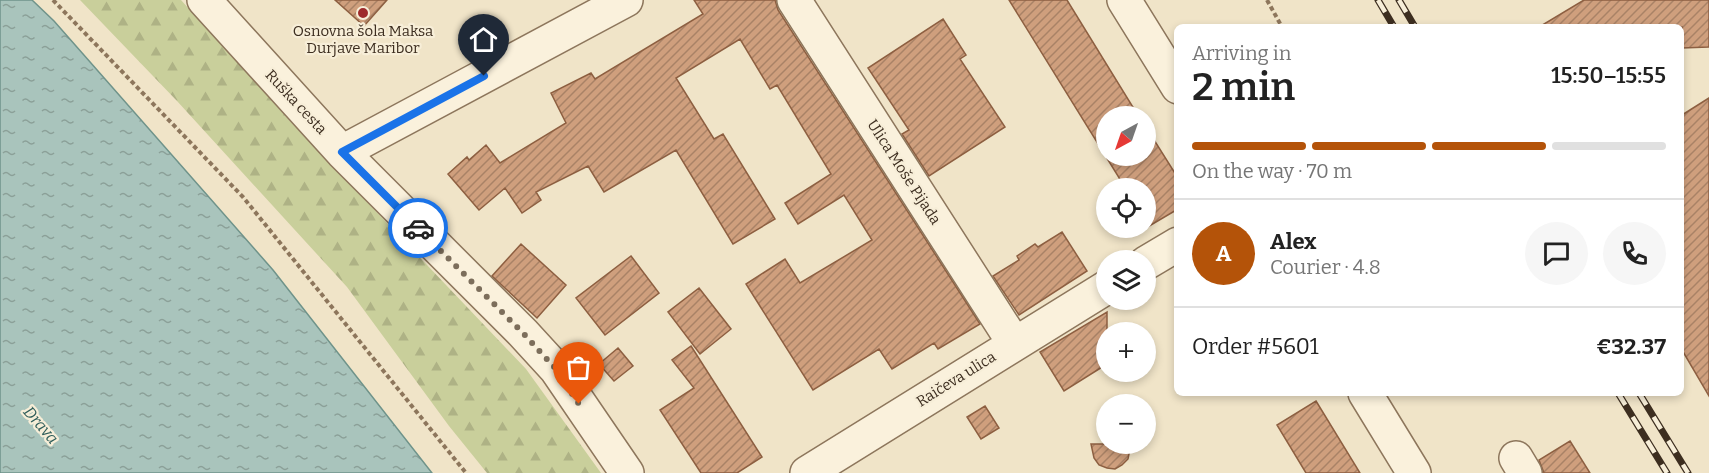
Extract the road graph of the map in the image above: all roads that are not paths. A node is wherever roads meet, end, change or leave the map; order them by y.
1 (204, 0) edge
2 (626, 0) edge
3 (794, 0) edge
4 (1125, 0) edge
5 (1174, 80) edge
6 (342, 152) junction
7 (1174, 246) edge
8 (1156, 257) edge
9 (1096, 294) edge
10 (1014, 344) junction
11 (1367, 396) edge
12 (627, 473) edge
13 (807, 473) edge
14 (1414, 473) edge

1 - 6 street, Ruška cesta
2 - 6 street
3 - 10 street, Ulica Moše Pijada
4 - 5 street
6 - 12 street, Ruška cesta
7 - 8 street
9 - 10 street, Raičeva ulica
10 - 13 street, Raičeva ulica
11 - 14 street

